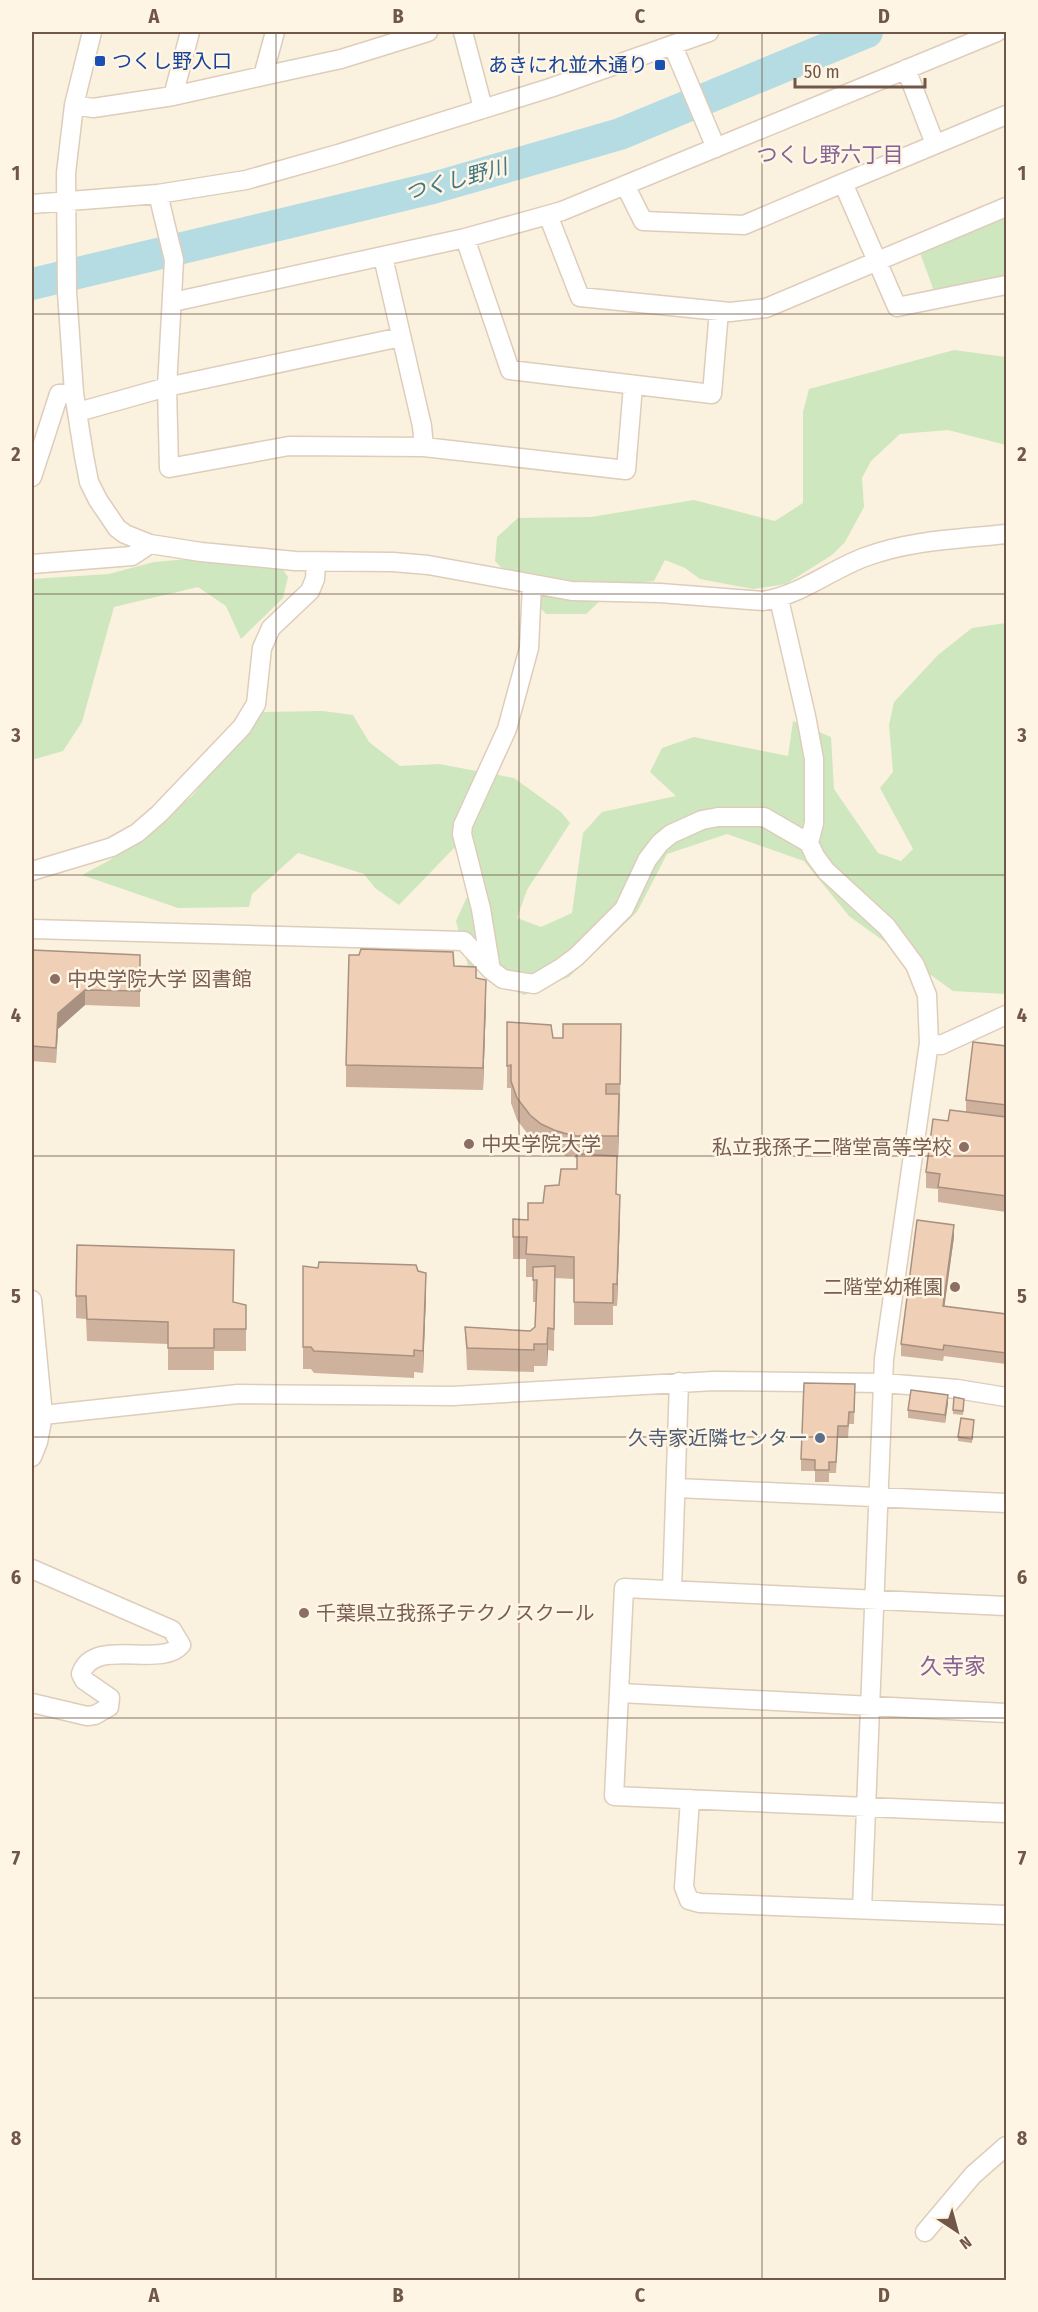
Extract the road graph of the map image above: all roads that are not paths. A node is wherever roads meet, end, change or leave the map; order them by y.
1 (92, 32) edge
2 (190, 32) edge
3 (275, 32) edge
4 (428, 32) edge
5 (463, 32) edge
6 (709, 32) edge
7 (997, 32) edge
8 (673, 46) junction
9 (906, 69) junction
10 (263, 76) junction
11 (173, 96) junction
12 (74, 105) junction
13 (483, 108) junction
14 (1006, 115) edge
15 (935, 144) junction
16 (716, 148) junction
17 (843, 183) junction
18 (625, 185) junction
19 (158, 194) junction
20 (65, 200) junction
21 (32, 204) edge
22 (1006, 207) edge
23 (548, 215) junction
24 (465, 238) junction
25 (383, 257) junction
26 (878, 262) junction
27 (1006, 285) edge
28 (173, 302) junction
29 (719, 311) junction
30 (401, 337) junction
31 (633, 386) junction
32 (166, 387) junction
33 (74, 393) junction
34 (78, 412) junction
35 (424, 447) junction
36 (33, 469) edge
37 (1006, 534) edge
38 (150, 544) junction
39 (316, 562) junction
40 (32, 564) edge
41 (532, 585) junction
42 (779, 599) junction
43 (809, 843) junction
44 (32, 871) edge
45 (32, 929) edge
46 (491, 970) junction
47 (1006, 1016) edge
48 (930, 1043) junction
49 (32, 1300) edge
50 (679, 1382) junction
51 (883, 1383) junction
52 (1006, 1397) edge
53 (44, 1415) junction
54 (32, 1457) edge
55 (677, 1488) junction
56 (880, 1497) junction
57 (1006, 1503) edge
58 (32, 1569) edge
59 (672, 1590) junction
60 (875, 1600) junction
61 (1006, 1605) edge
62 (620, 1693) junction
63 (32, 1704) edge
64 (871, 1706) junction
65 (1006, 1713) edge
66 (690, 1799) junction
67 (867, 1807) junction
68 (1006, 1813) edge
69 (862, 1909) junction
70 (1006, 1915) edge
71 (1006, 2146) edge
72 (925, 2232) dead end

1 - 12 street
2 - 11 street
3 - 10 street
4 - 10 street
5 - 13 street
6 - 8 street
7 - 9 street
8 - 13 street
8 - 16 street
9 - 15 street
9 - 16 street
10 - 11 street
11 - 12 street
12 - 20 street
13 - 19 street
14 - 15 street
15 - 17 street
16 - 18 street
17 - 18 street
17 - 26 street
18 - 23 street
19 - 20 street
19 - 28 street
20 - 21 street
20 - 33 street
22 - 26 street
23 - 24 street
23 - 29 street
24 - 25 street
24 - 31 street
25 - 28 street
25 - 30 street
26 - 27 street
26 - 29 street
28 - 32 street
29 - 31 street
30 - 32 street
30 - 35 street
31 - 35 street
32 - 34 street
32 - 35 street
33 - 34 street
33 - 36 street
34 - 38 street
37 - 42 street
38 - 39 street
38 - 40 street
39 - 41 street
39 - 44 street
41 - 42 street
41 - 46 street
42 - 43 street
43 - 46 street
43 - 48 street
45 - 46 street
47 - 48 street
48 - 51 street
49 - 53 street
50 - 51 street
50 - 53 street
50 - 55 street
51 - 52 street
51 - 56 street
53 - 54 street
55 - 56 street
55 - 59 street
56 - 57 street
56 - 60 street
58 - 63 street
59 - 60 street
59 - 62 street
60 - 61 street
60 - 64 street
62 - 64 street
62 - 66 street
64 - 65 street
64 - 67 street
66 - 67 street
66 - 69 street
67 - 68 street
67 - 69 street
69 - 70 street
71 - 72 street

